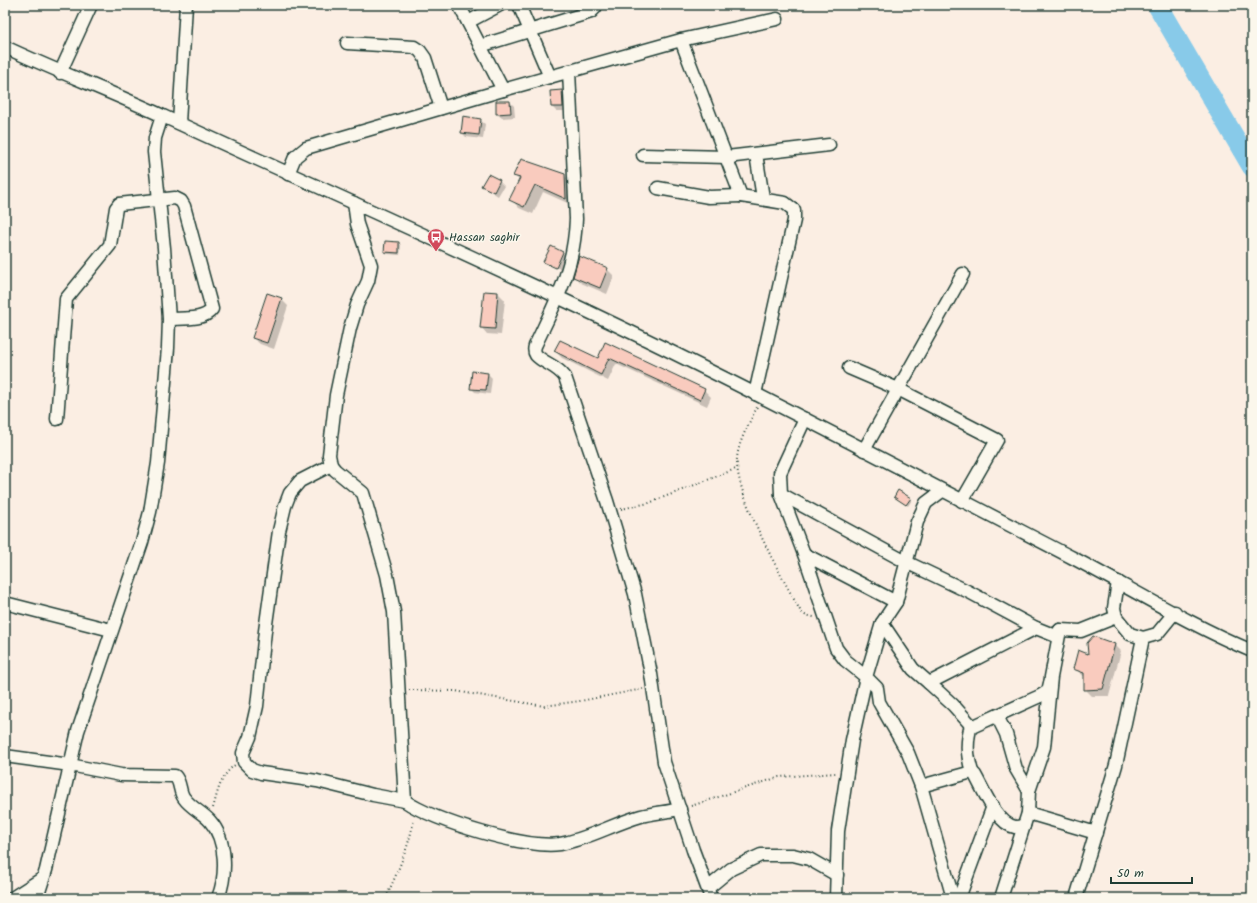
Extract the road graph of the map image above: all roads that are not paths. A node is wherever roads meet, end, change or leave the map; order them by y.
1 (90, 5) edge
2 (186, 5) edge
3 (459, 5) edge
4 (500, 5) edge
5 (519, 5) edge
6 (594, 5) edge
7 (777, 19) dead end
8 (468, 22) junction
9 (530, 30) junction
10 (681, 40) junction
11 (347, 43) dead end
12 (480, 46) junction
13 (5, 47) edge
14 (569, 71) junction
15 (60, 73) junction
16 (550, 77) junction
17 (503, 90) junction
18 (441, 108) junction
19 (162, 116) junction
20 (179, 124) junction
21 (829, 145) dead end
22 (756, 154) junction
23 (643, 155) dead end
24 (727, 157) junction
25 (288, 174) junction
26 (658, 188) dead end
27 (741, 196) junction
28 (158, 198) junction
29 (763, 198) junction
30 (354, 203) junction
31 (963, 274) dead end
32 (558, 298) junction
33 (169, 319) junction
34 (849, 368) dead end
35 (898, 389) junction
36 (758, 396) junction
37 (57, 419) dead end
38 (805, 419) junction
39 (864, 450) junction
40 (331, 465) junction
41 (942, 491) junction
42 (781, 494) junction
43 (962, 501) junction
44 (804, 554) junction
45 (906, 562) junction
46 (1118, 582) junction
47 (896, 602) junction
48 (5, 603) edge
49 (1175, 612) junction
50 (1116, 617) junction
51 (882, 623) junction
52 (1036, 628) junction
53 (111, 630) junction
54 (1060, 630) junction
55 (1143, 638) junction
56 (1252, 651) edge
57 (866, 677) junction
58 (1051, 677) junction
59 (928, 683) junction
60 (997, 716) junction
61 (971, 725) junction
62 (5, 756) edge
63 (70, 765) junction
64 (972, 772) junction
65 (921, 786) junction
66 (1029, 791) junction
67 (405, 801) junction
68 (993, 806) junction
69 (680, 809) junction
70 (1028, 813) junction
71 (1024, 826) junction
72 (1096, 833) junction
73 (837, 875) junction
74 (43, 878) junction
75 (710, 893) edge
76 (41, 896) edge
77 (12, 898) edge
78 (218, 898) edge
79 (836, 898) edge
80 (953, 898) edge
81 (959, 898) edge
82 (1001, 898) edge
83 (1076, 898) edge

1 - 15 street
2 - 20 street
3 - 8 street
4 - 8 street
5 - 9 street
6 - 9 street
7 - 10 street
8 - 12 street
9 - 12 street
9 - 16 street
10 - 14 street
10 - 24 street
11 - 18 street
12 - 17 street
13 - 15 street
14 - 16 street
14 - 32 street
15 - 19 street
16 - 17 street
17 - 18 street
18 - 25 street
19 - 20 street
19 - 28 street
20 - 25 street
21 - 22 street
22 - 24 street
22 - 29 street
23 - 24 street
24 - 27 street
25 - 30 street
26 - 27 street
27 - 29 street
28 - 33 street
28 - 33 street
28 - 37 street
29 - 36 street
30 - 32 street
30 - 40 street
31 - 35 street
32 - 36 street
32 - 69 street
33 - 53 street
34 - 35 street
35 - 39 street
35 - 43 street
36 - 38 street
38 - 39 street
38 - 42 street
39 - 41 street
40 - 67 street
40 - 67 street
41 - 43 street
41 - 45 street
42 - 44 street
42 - 45 street
43 - 46 street
44 - 47 street
44 - 57 street
45 - 47 street
45 - 52 street
46 - 49 street
46 - 50 street
47 - 51 street
48 - 53 street
49 - 55 street
49 - 56 street
50 - 54 street
50 - 55 street
51 - 57 street
51 - 59 street
52 - 54 street
52 - 59 street
53 - 63 street
54 - 58 street
55 - 72 street
57 - 65 street
57 - 73 street
58 - 60 street
58 - 66 street
59 - 61 street
60 - 61 street
60 - 66 street
61 - 64 street
62 - 63 street
63 - 74 street
63 - 78 street
64 - 65 street
64 - 68 street
65 - 80 street
66 - 70 street
67 - 69 street
68 - 71 street
68 - 81 street
69 - 75 street
70 - 71 street
70 - 72 street
71 - 82 street
72 - 83 street
73 - 75 street
73 - 79 street
74 - 76 street
74 - 77 street

